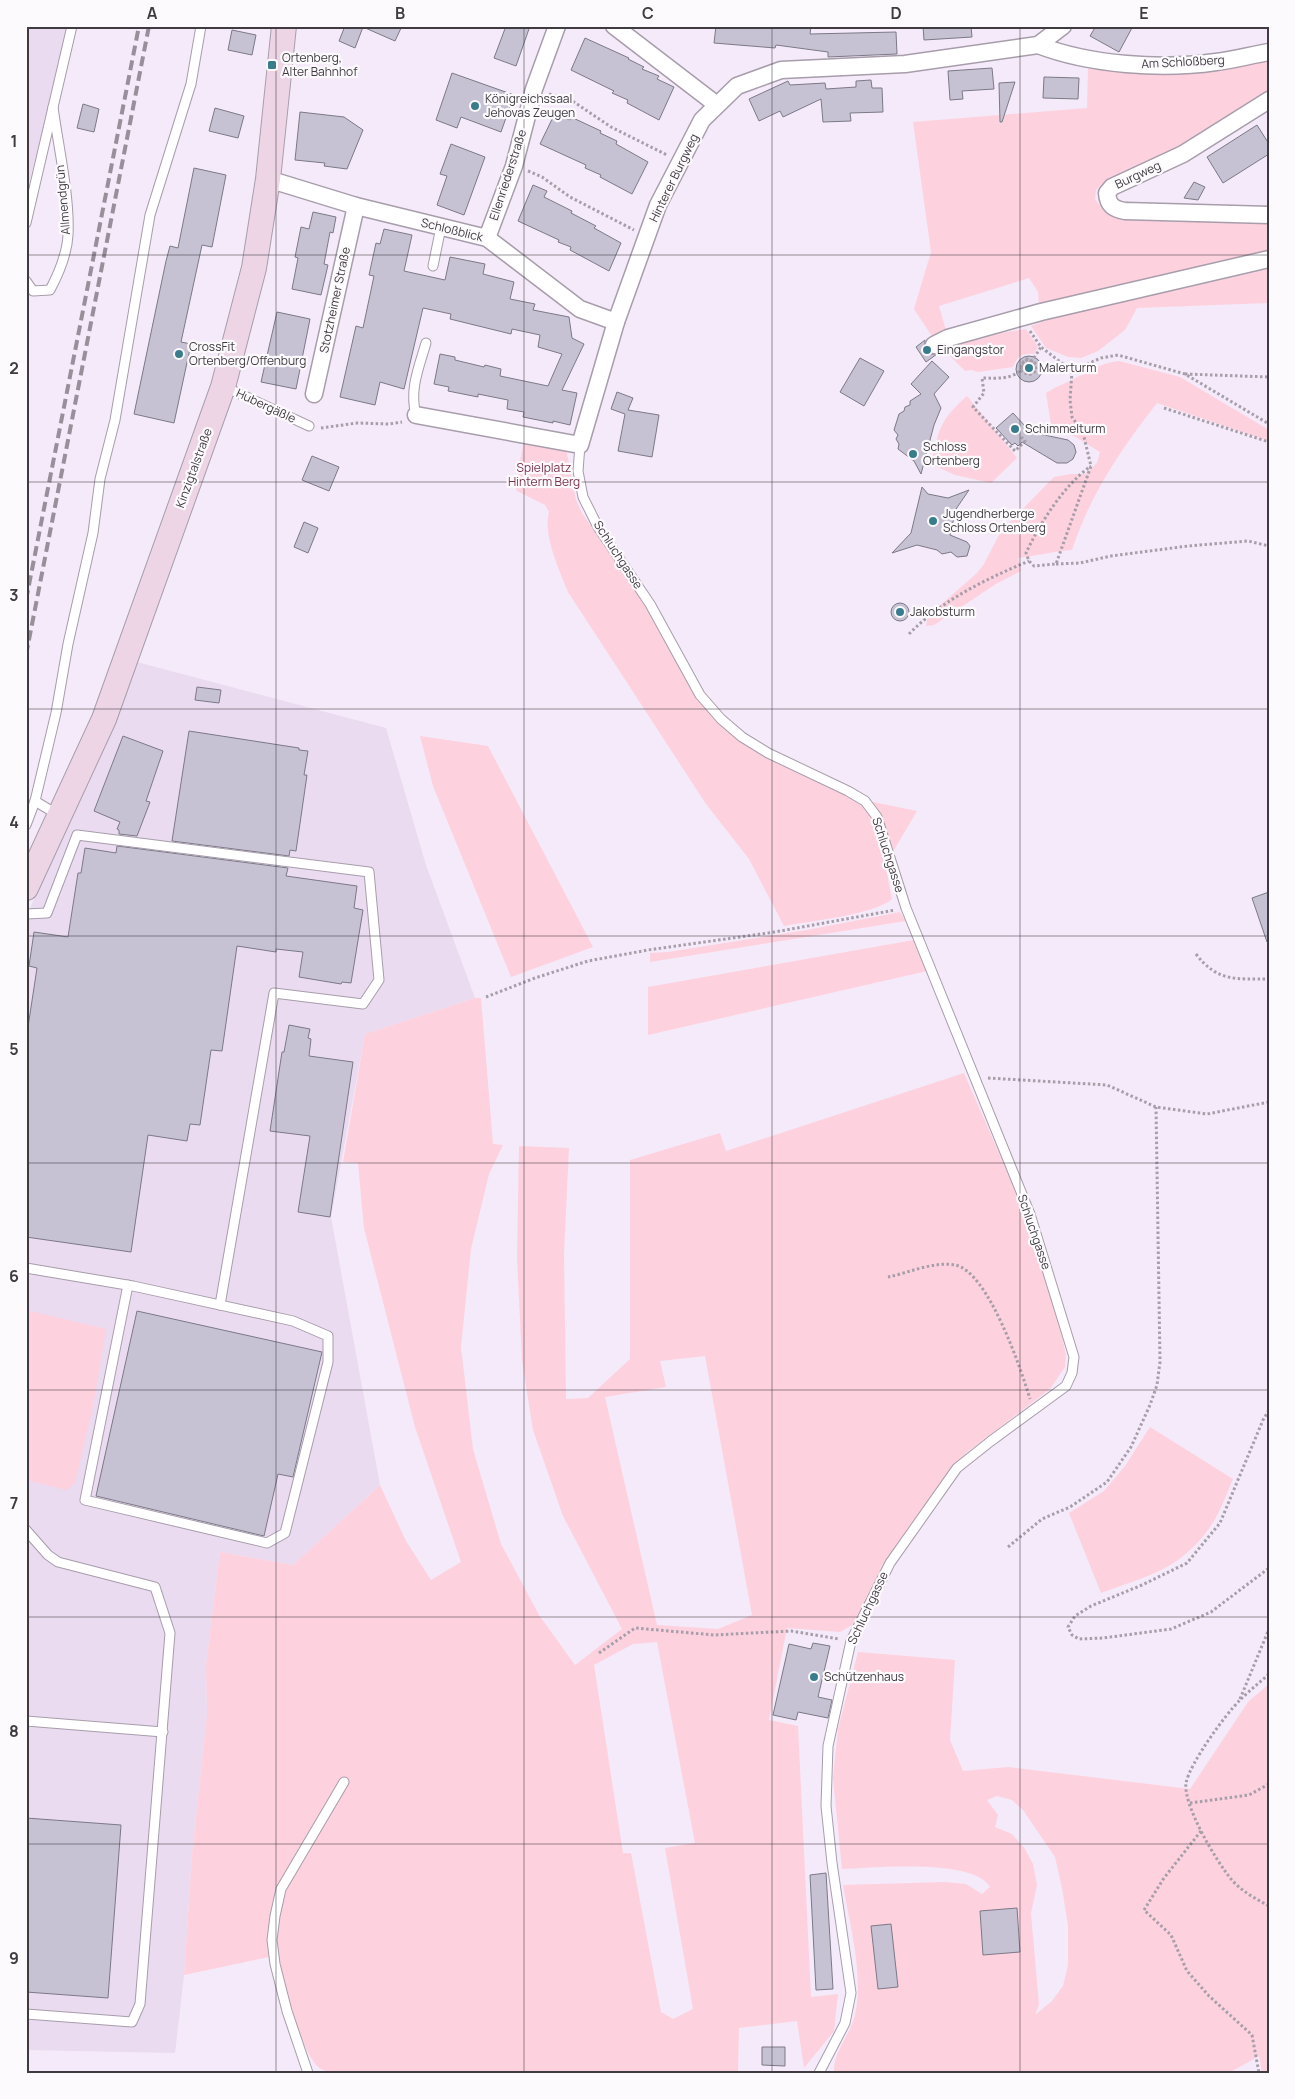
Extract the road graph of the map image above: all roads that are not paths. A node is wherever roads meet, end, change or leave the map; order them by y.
1 (72, 26) edge
2 (201, 26) edge
3 (284, 26) edge
4 (557, 26) edge
5 (614, 26) edge
6 (1063, 26) edge
7 (1038, 45) junction
8 (1269, 52) edge
9 (1269, 100) edge
10 (717, 105) junction
11 (53, 107) junction
12 (268, 179) junction
13 (356, 206) junction
14 (1269, 215) edge
15 (26, 223) edge
16 (441, 227) junction
17 (487, 238) junction
18 (1269, 259) edge
19 (433, 266) dead end
20 (26, 281) edge
21 (616, 322) junction
22 (426, 343) dead end
23 (934, 345) dead end
24 (223, 387) junction
25 (314, 394) dead end
26 (416, 415) joint
27 (308, 426) road end
28 (580, 445) junction
29 (35, 801) junction
30 (61, 817) junction
31 (26, 825) edge
32 (26, 888) edge
33 (26, 914) edge
34 (26, 1268) edge
35 (128, 1285) junction
36 (220, 1305) junction
37 (26, 1530) edge
38 (26, 1721) edge
39 (163, 1732) junction
40 (344, 1782) dead end
41 (26, 2014) edge
42 (308, 2073) edge
43 (819, 2073) edge

1 - 11 lane, Allmendgrün
2 - 29 lane
3 - 12 main road, Kinzigtalstraße
4 - 17 street, Ellenriederstraße
5 - 10 street
6 - 7 street, Hinterer Burgweg
7 - 8 street, Am Schloßberg
7 - 10 street, Hinterer Burgweg
9 - 14 street, Burgweg
10 - 21 street, Hinterer Burgweg
11 - 15 lane, Allmendgrün
11 - 20 lane, Allmendgrün
12 - 13 street, Schloßblick
12 - 24 main road, Kinzigtalstraße
13 - 16 street, Schloßblick
13 - 25 street, Stotzheimer Straße
16 - 17 street, Schloßblick
16 - 19 lane
17 - 21 street, Schloßblick
18 - 23 street
21 - 28 street, Hinterer Burgweg
22 - 26 lane
24 - 27 lane, Hubergäßle
24 - 30 main road, Kinzigtalstraße
26 - 28 street
28 - 43 lane, Schluchgasse
29 - 30 lane
29 - 31 lane
30 - 32 main road, Kinzigtalstraße
33 - 36 lane
34 - 35 lane
35 - 36 lane
35 - 36 lane
37 - 39 lane
38 - 39 lane
39 - 41 lane
40 - 42 lane

